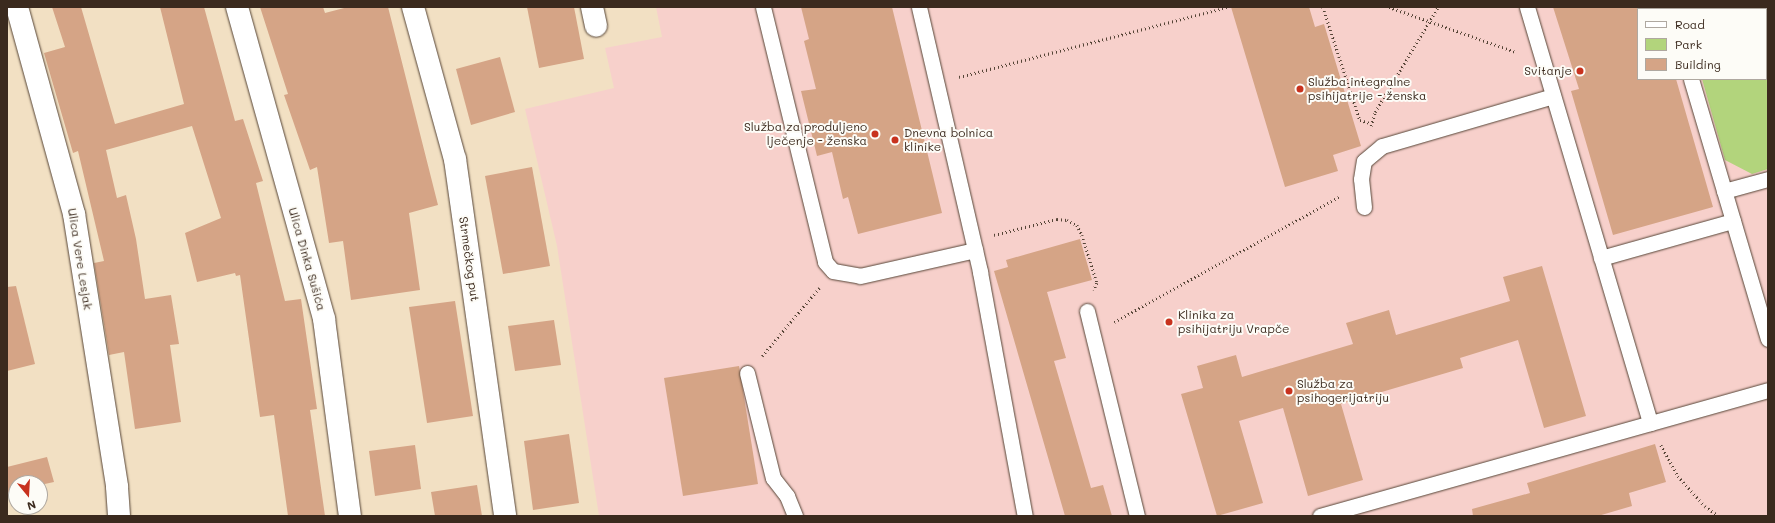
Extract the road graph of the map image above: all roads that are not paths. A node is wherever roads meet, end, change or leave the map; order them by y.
1 (17, 7) edge
2 (237, 7) edge
3 (413, 7) edge
4 (763, 7) edge
5 (919, 7) edge
6 (1527, 7) edge
7 (1692, 80) edge
8 (1554, 96) junction
9 (1768, 179) edge
10 (1724, 190) junction
11 (1364, 206) dead end
12 (1733, 221) junction
13 (974, 245) junction
14 (1601, 258) junction
15 (1086, 311) road end
16 (1768, 339) edge
17 (747, 374) road end
18 (1768, 390) edge
19 (1650, 423) junction
20 (119, 516) edge
21 (350, 516) edge
22 (505, 516) edge
23 (795, 516) edge
24 (1025, 516) edge
25 (1137, 516) edge
26 (1320, 516) edge

1 - 20 street, Ulica Vere Lesjak
2 - 21 street, Ulica Dinka Sušića
3 - 22 street, Strmečkog put
4 - 13 lane
5 - 13 lane
6 - 8 lane
7 - 10 lane
8 - 11 lane
8 - 14 lane
9 - 10 lane
10 - 12 lane
12 - 14 lane
12 - 16 lane
13 - 24 lane
14 - 19 lane
15 - 25 lane
17 - 23 lane
18 - 19 lane
19 - 26 lane

